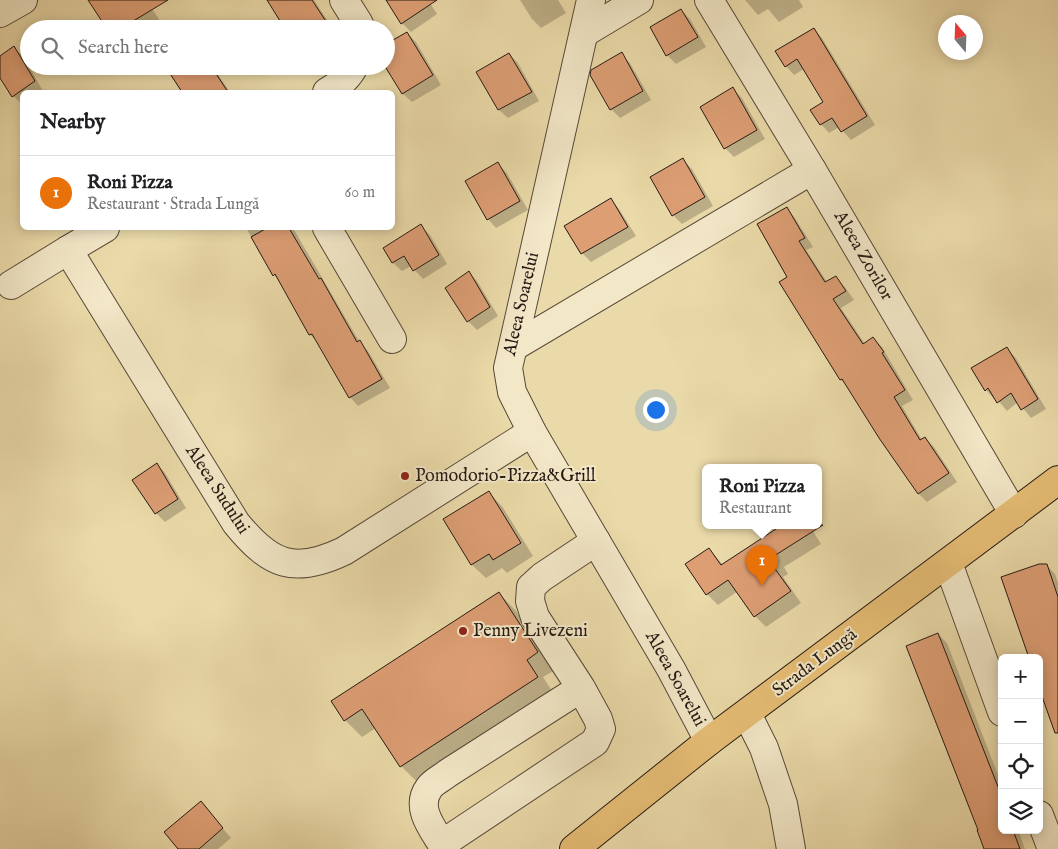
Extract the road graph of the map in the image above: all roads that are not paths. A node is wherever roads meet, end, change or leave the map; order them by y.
1 (22, 0) edge
2 (344, 0) edge
3 (590, 0) edge
4 (639, 0) edge
5 (709, 0) edge
6 (0, 13) edge
7 (356, 20) edge
8 (584, 33) junction
9 (347, 75) edge
10 (331, 90) edge
11 (812, 170) junction
12 (101, 230) edge
13 (328, 230) edge
14 (68, 250) junction
15 (11, 285) dead end
16 (392, 339) dead end
17 (513, 347) junction
18 (532, 432) junction
19 (1058, 480) edge
20 (1014, 514) junction
21 (596, 541) junction
22 (948, 563) junction
23 (581, 688) junction
24 (998, 701) edge
25 (746, 714) junction
26 (710, 742) junction
27 (1043, 825) edge
28 (444, 846) edge
29 (574, 849) edge
30 (791, 849) edge
31 (1052, 849) edge

1 - 6 street
2 - 7 street
3 - 8 street, Aleea Soarelui
4 - 8 street
5 - 11 street, Aleea Zorilor
8 - 17 street, Aleea Soarelui
9 - 10 street
11 - 17 street
11 - 20 street, Aleea Zorilor
12 - 14 street
13 - 16 street
14 - 15 street
14 - 18 street, Aleea Sudului
17 - 18 street, Aleea Soarelui
18 - 21 street, Aleea Soarelui
19 - 20 main road, Strada Lungă
20 - 22 main road, Strada Lungă
21 - 23 street
21 - 26 street, Aleea Soarelui
22 - 24 street
22 - 25 main road, Strada Lungă
23 - 28 street
23 - 28 street
25 - 26 main road, Strada Lungă
25 - 30 street
26 - 29 main road, Strada Lungă
27 - 31 street

